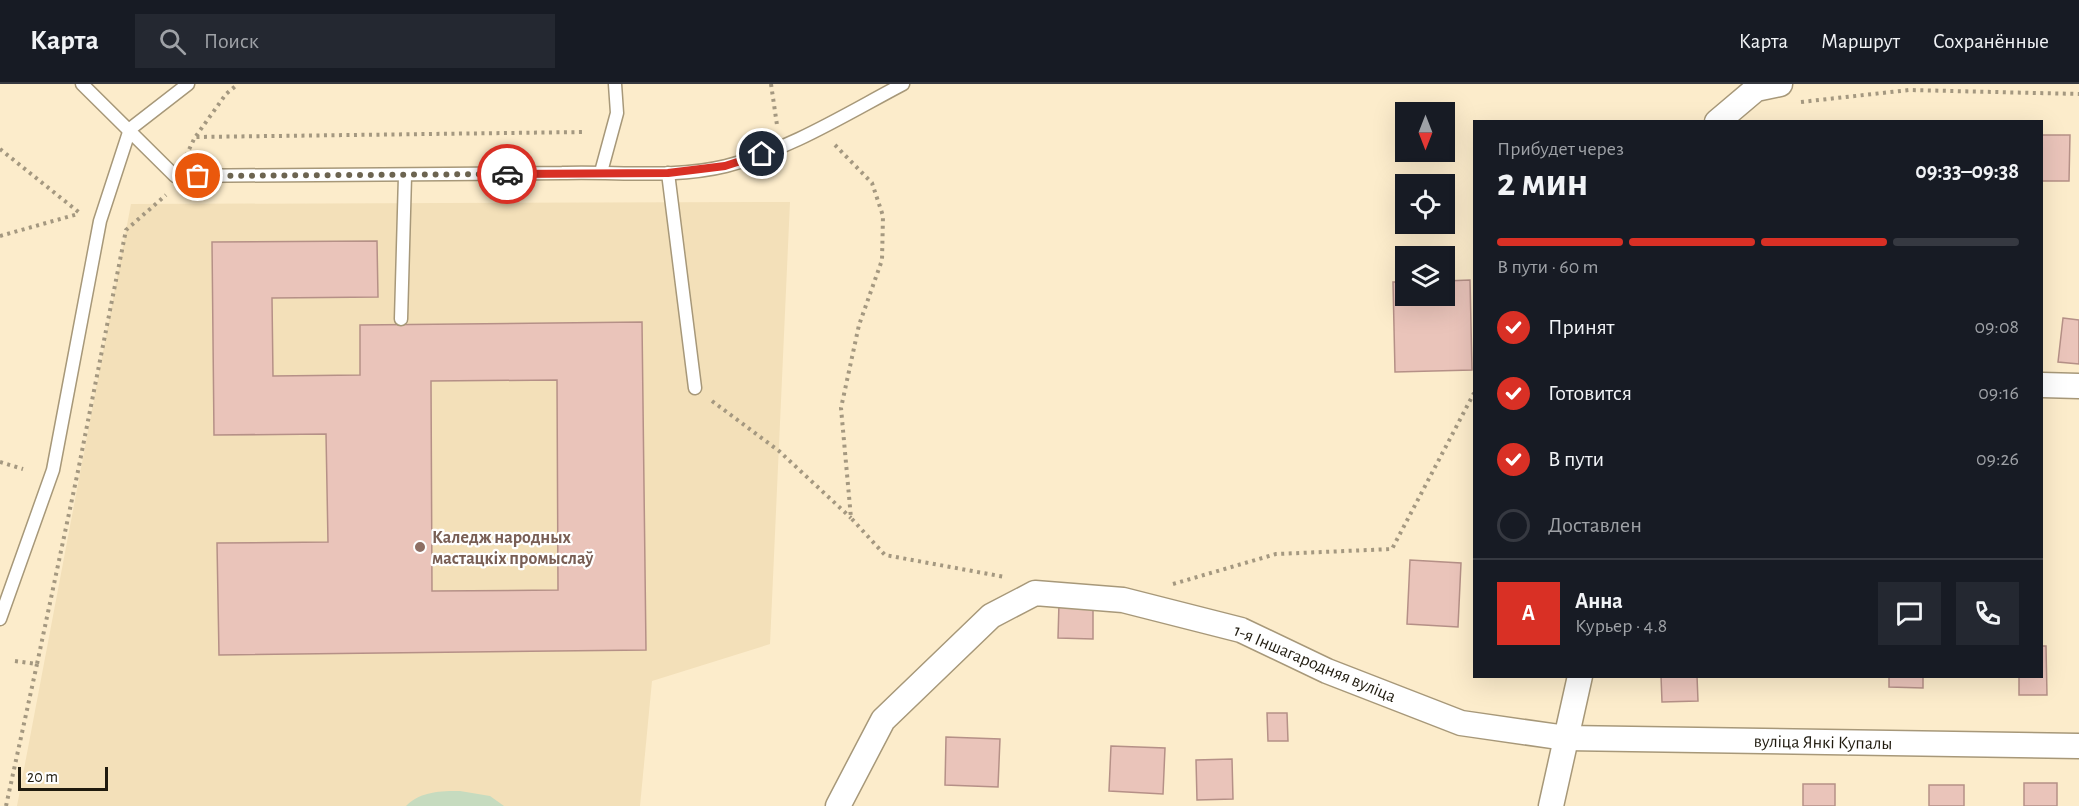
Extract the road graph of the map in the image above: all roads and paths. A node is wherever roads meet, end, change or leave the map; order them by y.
1 (82, 84) edge
2 (188, 84) edge
3 (238, 84) edge
4 (615, 84) edge
5 (771, 84) edge
6 (903, 84) edge
7 (1786, 94) edge
8 (2079, 94) edge
9 (1719, 120) edge
10 (130, 129) junction
11 (815, 130) junction
12 (585, 132) dead end
13 (195, 137) junction
14 (781, 148) junction
15 (0, 149) edge
16 (601, 172) junction
17 (668, 173) junction
18 (175, 176) junction
19 (405, 176) junction
20 (0, 236) edge
21 (401, 319) dead end
22 (2043, 385) edge
23 (2079, 386) edge
24 (695, 388) joint
25 (1473, 395) edge
26 (0, 462) edge
27 (23, 469) dead end
28 (851, 518) junction
29 (1010, 578) dead end
30 (1166, 586) dead end
31 (0, 619) edge
32 (15, 661) dead end
33 (37, 664) junction
34 (1580, 678) edge
35 (1566, 738) junction
36 (2079, 746) edge
37 (6, 806) edge
38 (838, 806) edge
39 (1551, 806) edge

1 - 10 lane
2 - 10 lane
3 - 13 path
4 - 16 lane
5 - 14 path
6 - 11 lane
7 - 8 path
7 - 9 street
10 - 18 lane
10 - 31 lane
11 - 14 lane
11 - 28 path
12 - 13 path
13 - 18 path
14 - 17 lane
15 - 20 path
16 - 17 lane
16 - 19 lane
17 - 24 lane
18 - 19 lane
18 - 33 path
19 - 21 lane
22 - 23 street
24 - 28 path
25 - 30 path
26 - 27 path
28 - 29 path
32 - 33 path
33 - 37 path
34 - 35 street
35 - 36 street, вуліца Янкі Купалы
35 - 38 street, 1-я Іншагародняя вуліца
35 - 39 street

